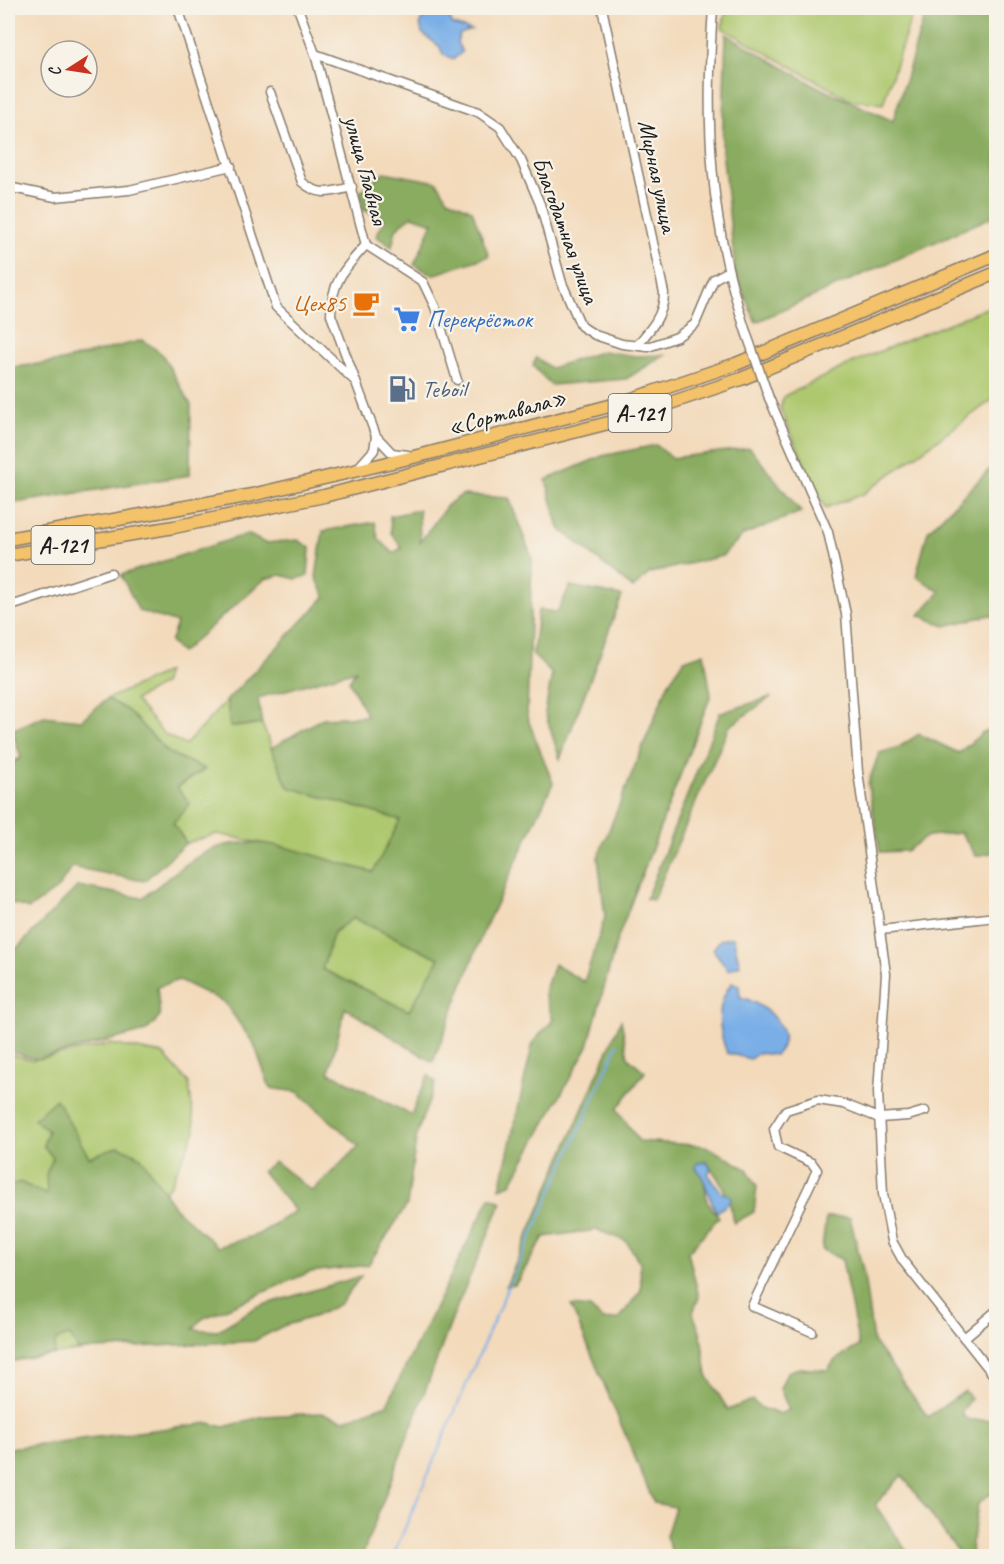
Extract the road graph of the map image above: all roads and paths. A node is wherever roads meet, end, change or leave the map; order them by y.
1 (178, 8) edge
2 (298, 8) edge
3 (602, 8) edge
4 (713, 8) edge
5 (315, 54) junction
6 (270, 92) dead end
7 (231, 166) junction
8 (8, 187) edge
9 (352, 187) junction
10 (366, 245) junction
11 (996, 255) edge
12 (728, 272) junction
13 (996, 273) edge
14 (638, 345) junction
15 (457, 380) dead end
16 (357, 382) junction
17 (376, 436) junction
18 (426, 454) junction
19 (339, 475) junction
20 (8, 538) edge
21 (8, 555) edge
22 (111, 573) dead end
23 (8, 607) edge
24 (996, 917) edge
25 (882, 930) junction
26 (925, 1111) dead end
27 (879, 1118) junction
28 (996, 1311) edge
29 (812, 1332) dead end
30 (964, 1338) junction
31 (996, 1378) edge

1 - 7 street
2 - 5 street, улица Главная
3 - 14 street, Мирная улица
4 - 12 street
5 - 9 street, улица Главная
5 - 14 street, Благодатная улица
6 - 9 street
7 - 8 street
7 - 16 street
9 - 10 street, улица Главная
10 - 15 street
10 - 16 street, улица Главная
11 - 18 highway, «Сортавала» / А-121
12 - 14 street, Благодатная улица
12 - 25 street, bridge
13 - 21 highway, «Сортавала» / А-121
16 - 17 street, улица Главная
17 - 18 street
17 - 19 street
18 - 19 highway, «Сортавала» / А-121
19 - 20 highway, «Сортавала» / А-121
22 - 23 street
24 - 25 street
25 - 27 street
26 - 27 street
27 - 29 street
27 - 30 street
28 - 30 street
30 - 31 street

